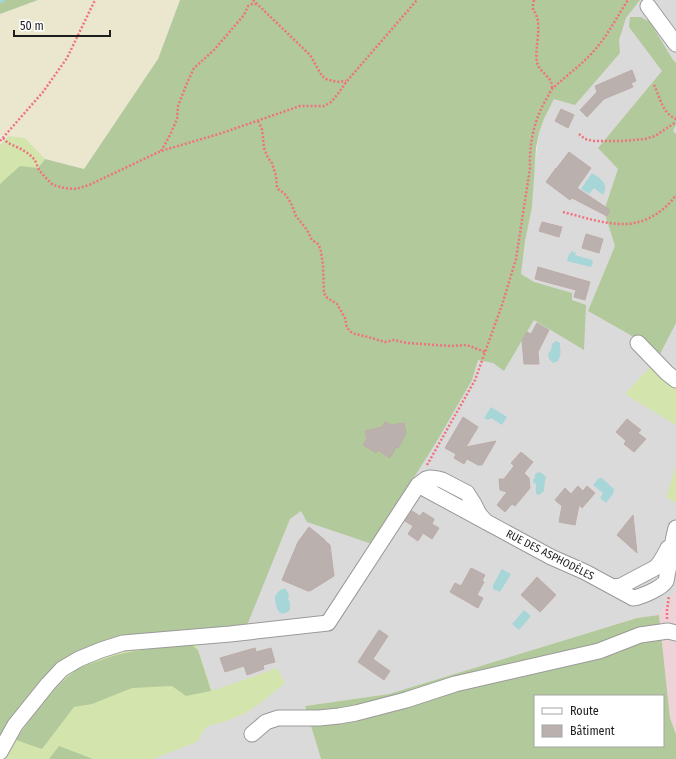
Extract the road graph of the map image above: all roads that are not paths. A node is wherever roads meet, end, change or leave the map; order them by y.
1 (648, 6) dead end
2 (676, 44) edge
3 (638, 343) dead end
4 (676, 380) edge
5 (675, 530) edge
6 (614, 587) junction
7 (672, 632) edge
8 (252, 734) dead end
9 (0, 752) edge

1 - 2 street
3 - 4 street
5 - 6 street
5 - 6 street, RUE DES ASPHODÈLES
6 - 9 street, RUE DES ASPHODÈLES
7 - 8 street

